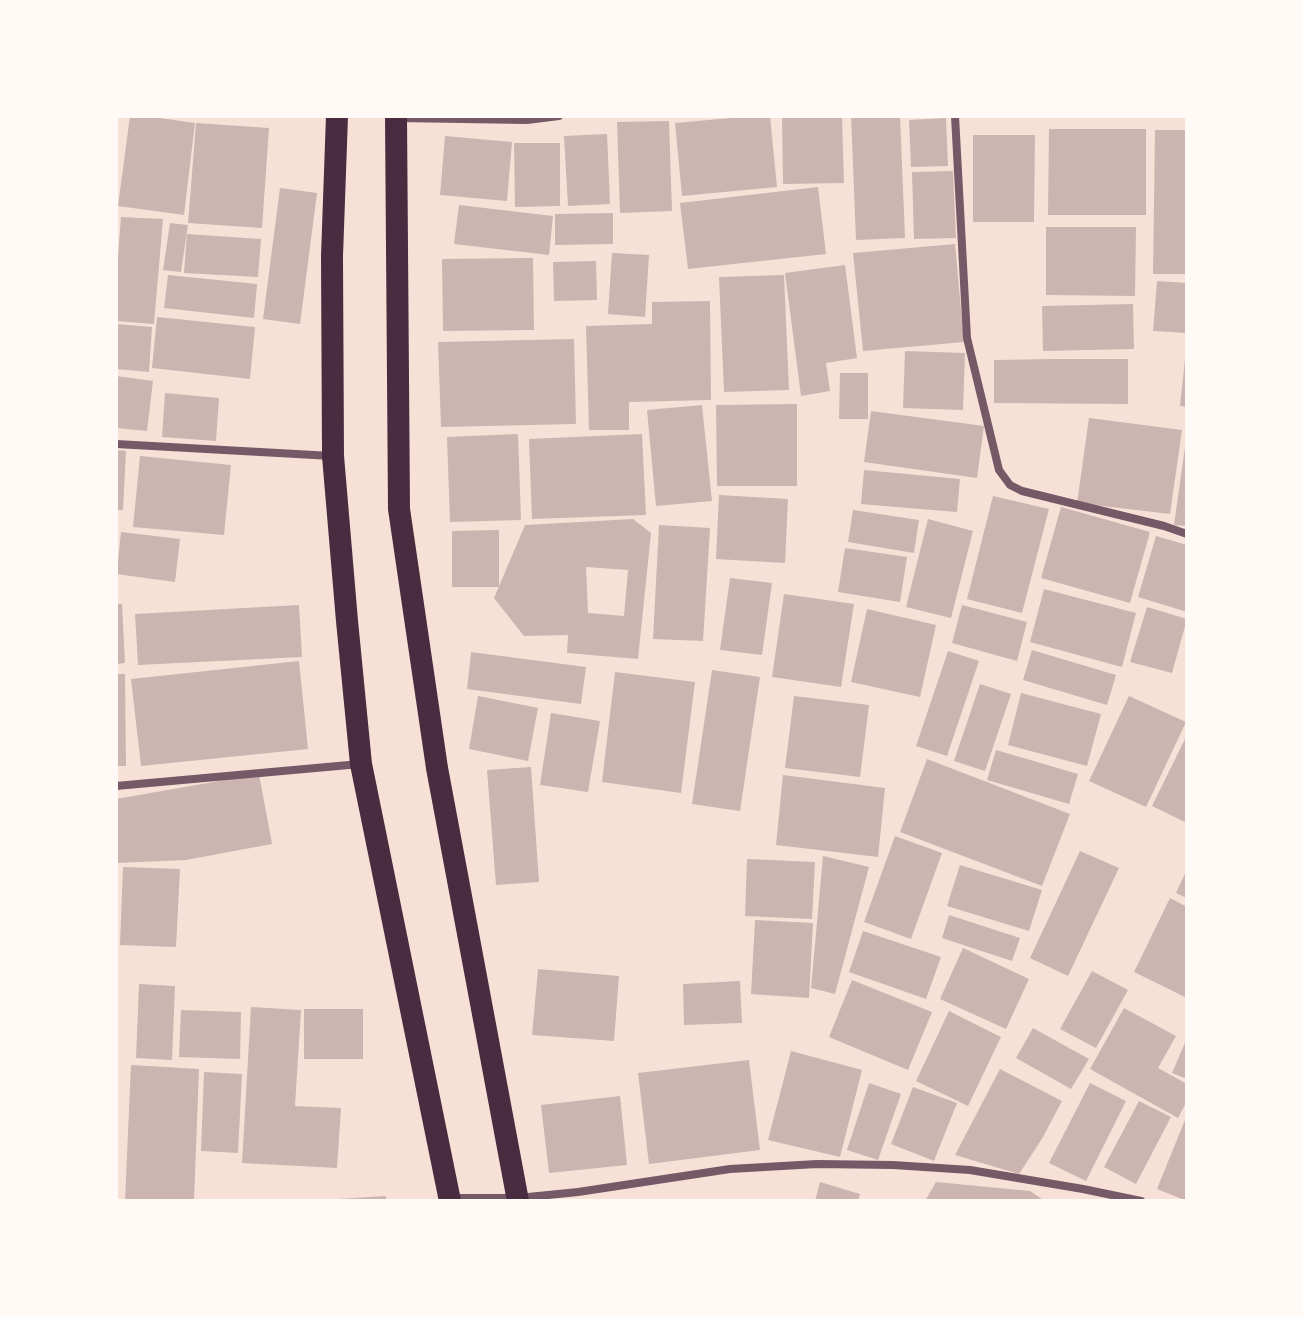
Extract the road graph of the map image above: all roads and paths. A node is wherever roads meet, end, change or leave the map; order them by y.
1 (337, 116) edge
2 (559, 116) edge
3 (955, 116) edge
4 (396, 117) edge
5 (116, 444) edge
6 (333, 456) junction
7 (1187, 534) edge
8 (361, 764) junction
9 (116, 786) edge
10 (518, 1199) edge
11 (450, 1200) edge
12 (1141, 1201) edge

1 - 6 highway
2 - 4 street
3 - 7 street
4 - 10 highway
5 - 6 street
6 - 8 highway
8 - 9 street
8 - 11 highway
10 - 11 street
10 - 12 street

